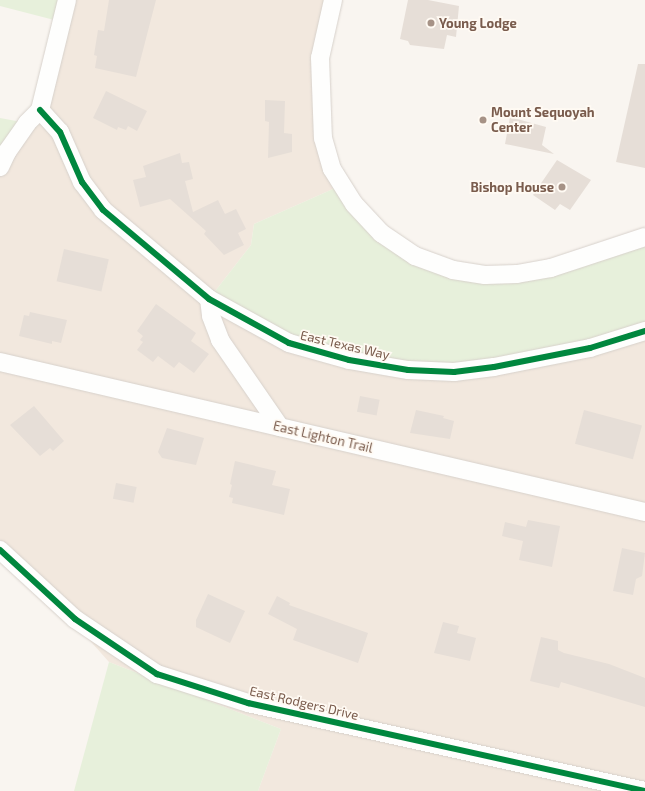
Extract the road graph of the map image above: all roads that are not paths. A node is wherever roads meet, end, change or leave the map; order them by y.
1 (67, 0) edge
2 (333, 0) edge
3 (40, 110) junction
4 (0, 167) edge
5 (645, 237) edge
6 (209, 299) junction
7 (645, 331) edge
8 (0, 362) edge
9 (280, 427) junction
10 (645, 512) edge
11 (0, 550) edge
12 (644, 791) edge

1 - 3 street
2 - 5 street
3 - 4 street
3 - 6 street, East Texas Way
6 - 7 street, East Texas Way
6 - 9 street
8 - 9 street, East Lighton Trail
9 - 10 street, East Lighton Trail
11 - 12 street, East Rodgers Drive

